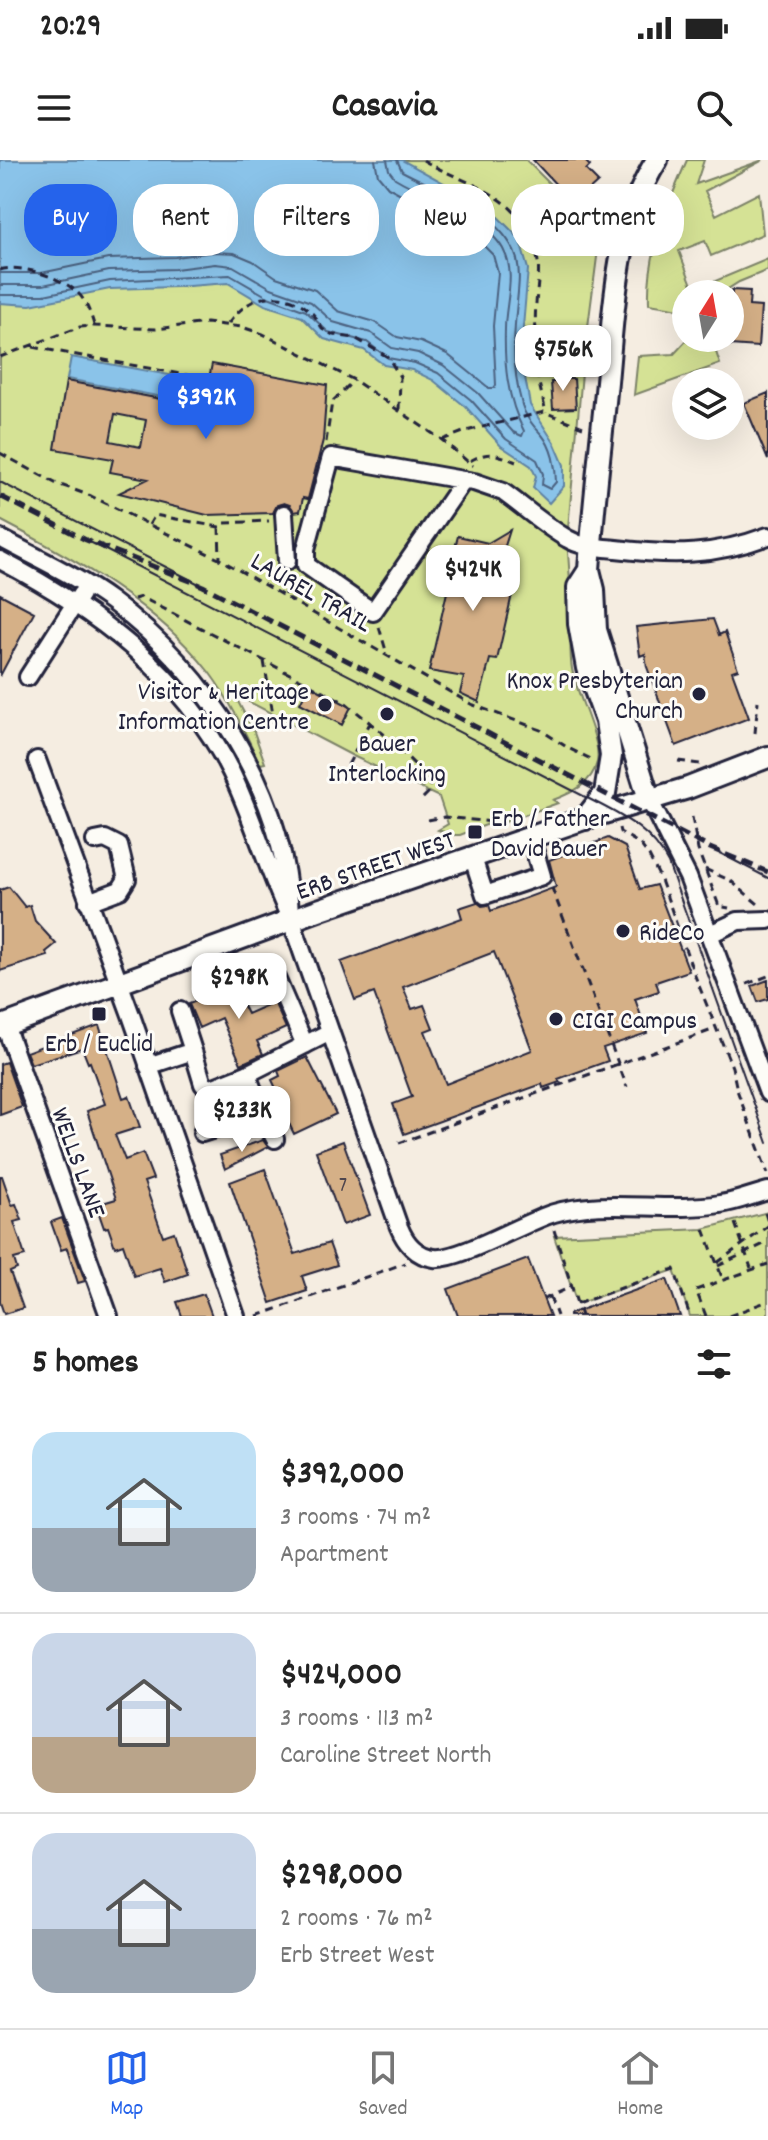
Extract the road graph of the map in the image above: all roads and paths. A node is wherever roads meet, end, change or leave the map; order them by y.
1 (423, 160) edge
2 (657, 160) edge
3 (0, 270) edge
4 (228, 324) junction
5 (94, 326) junction
6 (539, 344) junction
7 (33, 347) junction
8 (0, 357) edge
9 (609, 361) junction
10 (189, 376) junction
11 (208, 379) dead end
12 (354, 380) junction
13 (187, 404) dead end
14 (399, 410) junction
15 (546, 413) junction
16 (583, 427) dead end
17 (442, 440) junction
18 (0, 453) edge
19 (331, 457) junction
20 (470, 461) junction
21 (516, 462) dead end
22 (469, 481) junction
23 (284, 518) joint
24 (149, 525) junction
25 (219, 527) junction
26 (768, 536) edge
27 (0, 538) edge
28 (590, 547) junction
29 (0, 560) edge
30 (221, 560) junction
31 (287, 561) dead end
32 (589, 570) junction
33 (87, 586) junction
34 (130, 600) dead end
35 (75, 603) junction
36 (373, 612) junction
37 (387, 655) junction
38 (264, 661) junction
39 (28, 677) dead end
40 (758, 701) dead end
41 (272, 722) dead end
42 (370, 723) junction
43 (755, 733) dead end
44 (768, 757) edge
45 (37, 760) dead end
46 (678, 761) dead end
47 (600, 763) dead end
48 (706, 764) dead end
49 (348, 765) dead end
50 (422, 799) dead end
51 (649, 799) junction
52 (692, 817) dead end
53 (584, 819) junction
54 (428, 820) dead end
55 (502, 823) dead end
56 (620, 830) dead end
57 (531, 839) junction
58 (644, 839) dead end
59 (95, 841) dead end
60 (640, 844) junction
61 (473, 858) junction
62 (705, 869) junction
63 (552, 889) dead end
64 (88, 902) junction
65 (758, 904) dead end
66 (719, 906) dead end
67 (291, 920) junction
68 (768, 920) edge
69 (710, 934) junction
70 (768, 976) edge
71 (117, 982) junction
72 (747, 984) dead end
73 (244, 991) dead end
74 (180, 1011) dead end
75 (2, 1026) edge
76 (717, 1029) junction
77 (330, 1032) junction
78 (305, 1045) junction
79 (193, 1051) junction
80 (618, 1064) junction
81 (148, 1066) junction
82 (247, 1074) junction
83 (627, 1087) dead end
84 (768, 1093) edge
85 (262, 1114) junction
86 (202, 1133) dead end
87 (275, 1139) dead end
88 (399, 1143) dead end
89 (768, 1173) edge
90 (768, 1191) edge
91 (765, 1213) dead end
92 (552, 1214) junction
93 (735, 1223) dead end
94 (768, 1224) edge
95 (704, 1229) dead end
96 (768, 1242) edge
97 (743, 1244) junction
98 (746, 1253) junction
99 (424, 1256) junction
100 (718, 1264) junction
101 (768, 1264) edge
102 (752, 1270) junction
103 (723, 1280) junction
104 (571, 1287) junction
105 (550, 1296) junction
106 (544, 1299) dead end
107 (768, 1301) edge
108 (577, 1304) junction
109 (109, 1316) edge
110 (236, 1316) edge
111 (257, 1316) edge
112 (557, 1316) edge
113 (581, 1316) edge
114 (690, 1316) edge
115 (706, 1316) edge
116 (729, 1316) edge

1 - 6 path
2 - 9 main road
3 - 5 path
4 - 5 path
4 - 12 path
4 - 14 path
5 - 7 path
6 - 9 path
6 - 15 path
7 - 8 path
7 - 10 path
9 - 28 main road
10 - 11 path
10 - 13 path
12 - 14 path
12 - 19 path
14 - 17 path
15 - 16 path
15 - 17 path
17 - 20 path
18 - 24 path, LAUREL TRAIL
19 - 22 street
19 - 36 street
20 - 21 path
20 - 22 path
22 - 28 street
22 - 36 street
23 - 25 path
23 - 31 street
24 - 25 path
24 - 30 path, LAUREL TRAIL
25 - 30 path
26 - 28 street
27 - 33 street
28 - 32 main road
29 - 35 street
30 - 37 path, LAUREL TRAIL
32 - 51 main road
32 - 53 main road
33 - 35 street
33 - 67 street
34 - 38 path
35 - 39 street
35 - 67 street
36 - 37 path
37 - 47 path, LAUREL TRAIL
38 - 41 path
38 - 42 path
40 - 43 path
42 - 49 path
42 - 50 path
44 - 51 main road, ERB STREET WEST
45 - 64 street
46 - 48 path
51 - 53 main road, ERB STREET WEST
51 - 69 street
52 - 62 path
53 - 57 main road, ERB STREET WEST
54 - 55 path
56 - 60 path
57 - 61 main road, ERB STREET WEST
57 - 61 street
58 - 60 path
59 - 64 street
60 - 76 path
61 - 67 main road, ERB STREET WEST
62 - 65 path
62 - 66 path
63 - 80 path
64 - 71 street
67 - 71 main road, ERB STREET WEST
67 - 77 street
68 - 69 street
69 - 84 street
70 - 72 path
71 - 75 main road, ERB STREET WEST
71 - 81 street
73 - 78 street
74 - 79 street
75 - 109 street, WELLS LANE
76 - 80 path
76 - 89 path
77 - 78 street
77 - 99 street
78 - 82 street
79 - 81 street
79 - 82 street
80 - 83 path
80 - 88 path
81 - 110 street
82 - 85 street
85 - 86 street
85 - 87 street
90 - 92 street
91 - 94 path
92 - 99 street
92 - 104 path
93 - 97 path
94 - 97 path
95 - 100 path
96 - 98 path
97 - 98 path
97 - 100 path
98 - 100 path
98 - 102 path
99 - 111 path
100 - 103 path
101 - 102 path
102 - 103 path
103 - 115 path
104 - 105 path
104 - 108 path
105 - 106 path
105 - 112 path
107 - 116 path
108 - 113 path
108 - 114 path

